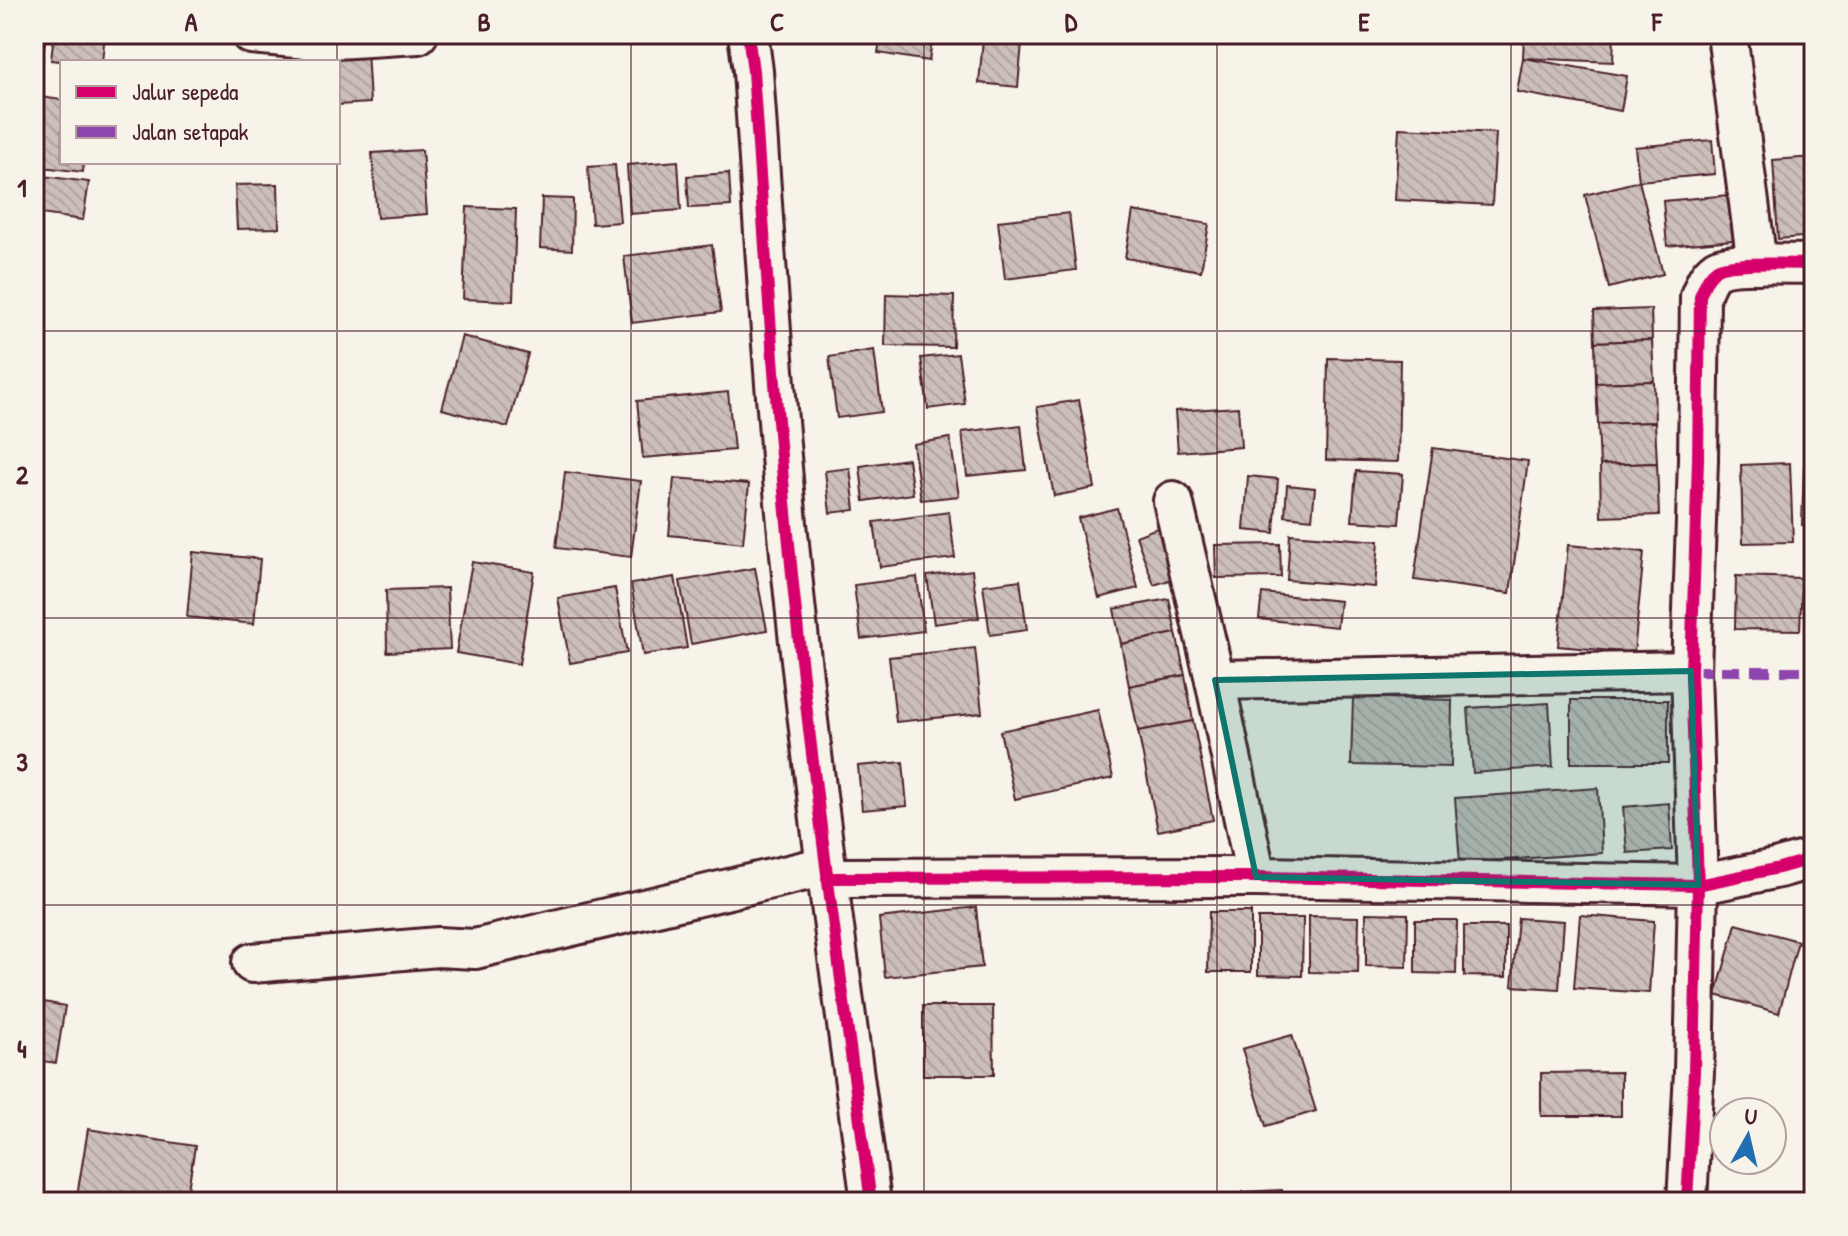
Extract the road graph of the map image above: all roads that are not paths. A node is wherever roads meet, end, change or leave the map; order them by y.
1 (251, 34) edge
2 (418, 34) edge
3 (748, 34) edge
4 (1727, 34) edge
5 (1757, 264) junction
6 (1814, 264) edge
7 (1173, 501) dead end
8 (1691, 671) junction
9 (1215, 680) junction
10 (1814, 858) edge
11 (826, 872) junction
12 (1256, 877) junction
13 (1698, 885) junction
14 (252, 963) dead end
15 (871, 1202) edge
16 (1687, 1202) edge

1 - 2 street
3 - 11 street
4 - 5 street
5 - 6 street
5 - 8 street
7 - 9 street
8 - 9 street
8 - 13 street
9 - 12 street
10 - 13 street
11 - 12 street
11 - 14 street
11 - 15 street
12 - 13 street
13 - 16 street

